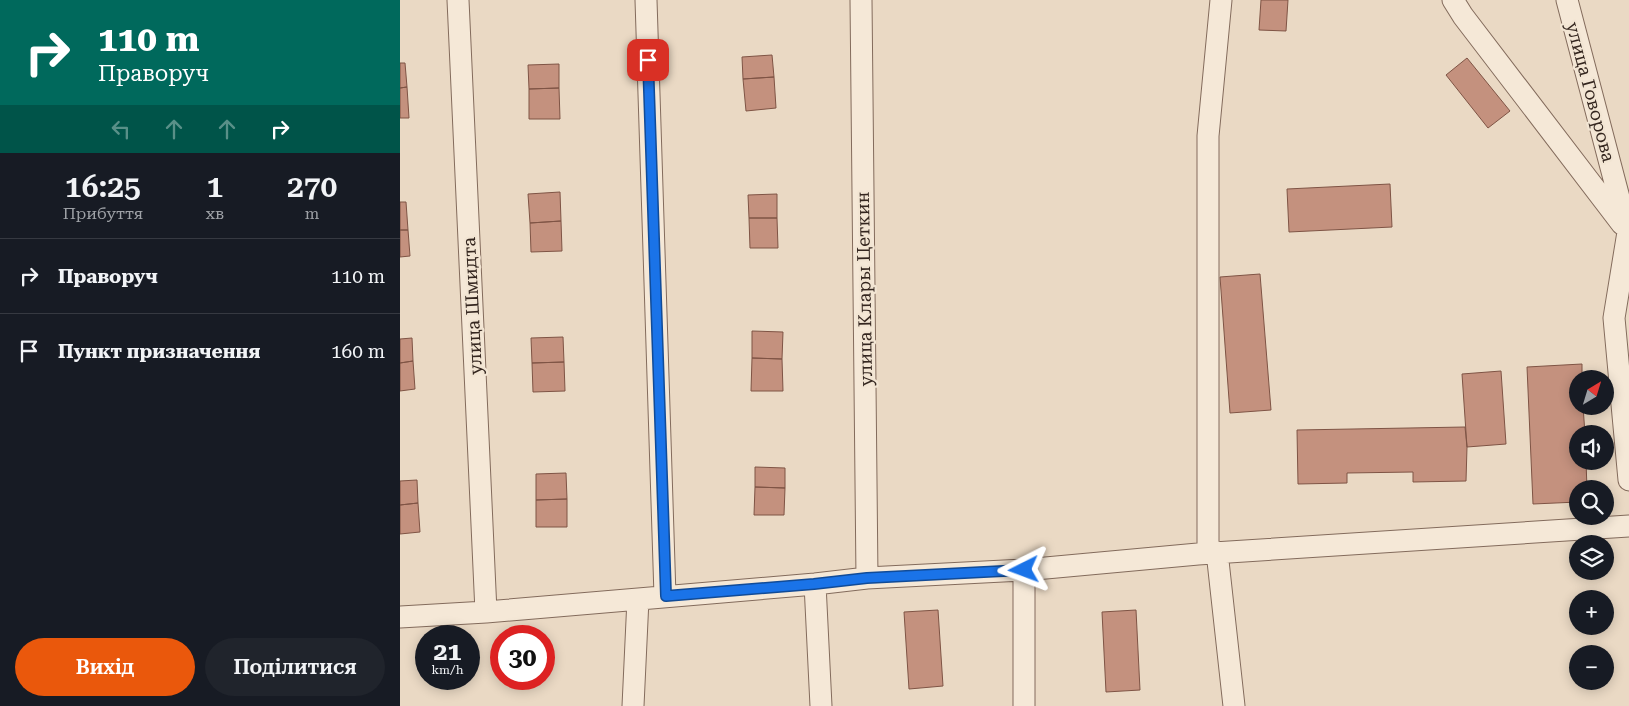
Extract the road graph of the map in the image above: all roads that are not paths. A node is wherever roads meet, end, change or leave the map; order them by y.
1 (458, 0) edge
2 (646, 0) edge
3 (861, 0) edge
4 (1221, 0) edge
5 (1453, 0) edge
6 (1567, 0) edge
7 (1628, 232) edge
8 (1629, 480) edge
9 (1629, 526) edge
10 (1212, 553) junction
11 (1024, 570) junction
12 (867, 578) junction
13 (814, 584) junction
14 (666, 596) junction
15 (638, 599) junction
16 (486, 612) junction
17 (400, 616) edge
18 (633, 706) edge
19 (821, 706) edge
20 (1024, 706) edge
21 (1234, 706) edge

1 - 16 street, улица Шмидта
2 - 14 street
3 - 12 street, улица Клары Цеткин
4 - 10 street
5 - 7 street
6 - 7 street, улица Говорова
7 - 8 street, улица Говорова
9 - 10 street
10 - 11 street
10 - 21 street
11 - 12 street
11 - 20 street
12 - 13 street
13 - 14 street
13 - 19 street
14 - 15 street
15 - 16 street
15 - 18 street
16 - 17 street

